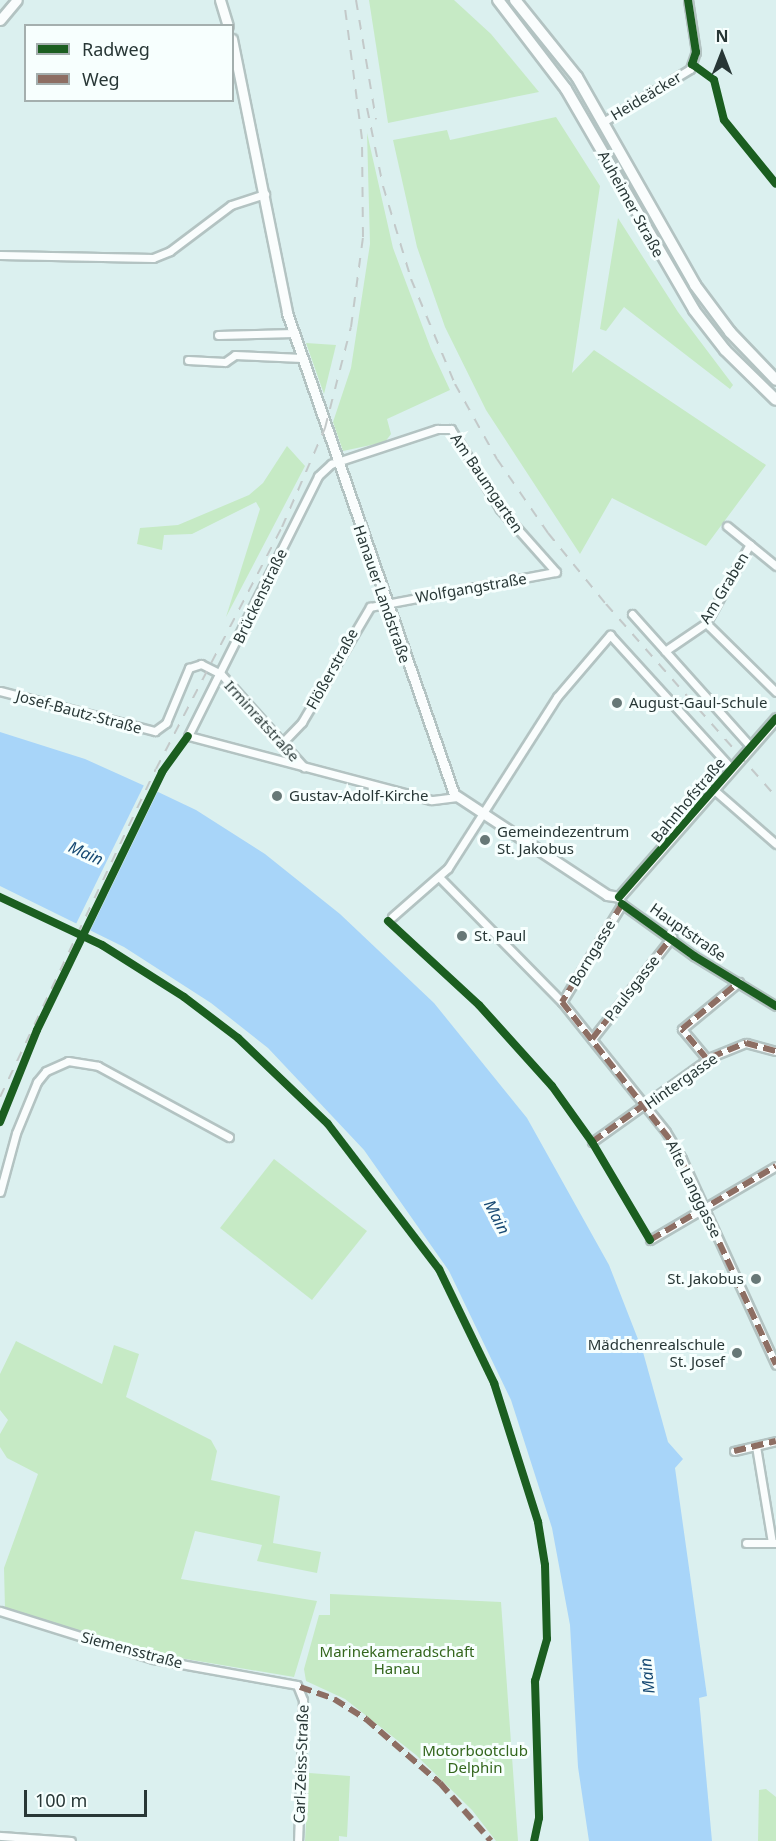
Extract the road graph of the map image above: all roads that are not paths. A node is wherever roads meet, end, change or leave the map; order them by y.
1 (17, 0) edge
2 (220, 0) edge
3 (498, 0) edge
4 (515, 0) edge
5 (688, 0) edge
6 (0, 20) edge
7 (227, 24) edge
8 (234, 48) edge
9 (603, 122) junction
10 (265, 194) junction
11 (0, 255) edge
12 (294, 333) junction
13 (218, 335) dead end
14 (302, 358) junction
15 (188, 360) dead end
16 (776, 380) edge
17 (776, 400) edge
18 (336, 462) junction
19 (727, 526) dead end
20 (750, 544) junction
21 (776, 566) edge
22 (556, 572) joint
23 (386, 603) junction
24 (632, 614) dead end
25 (706, 623) junction
26 (665, 651) junction
27 (221, 674) junction
28 (0, 691) edge
29 (776, 692) edge
30 (776, 718) edge
31 (282, 743) junction
32 (751, 747) junction
33 (304, 767) junction
34 (732, 769) junction
35 (714, 790) junction
36 (457, 798) junction
37 (483, 815) junction
38 (776, 844) edge
39 (439, 877) junction
40 (621, 901) junction
41 (392, 916) dead end
42 (672, 937) junction
43 (739, 982) junction
44 (562, 1002) junction
45 (776, 1006) edge
46 (591, 1039) junction
47 (776, 1051) edge
48 (707, 1059) junction
49 (645, 1106) junction
50 (229, 1137) dead end
51 (592, 1142) dead end
52 (776, 1166) edge
53 (0, 1192) edge
54 (705, 1208) junction
55 (650, 1240) dead end
56 (776, 1365) edge
57 (776, 1441) edge
58 (756, 1446) junction
59 (734, 1451) dead end
60 (746, 1543) dead end
61 (774, 1543) edge
62 (0, 1611) edge
63 (300, 1687) joint
64 (0, 1836) edge
65 (71, 1841) edge
66 (298, 1841) edge

1 - 6 street
2 - 7 street
3 - 17 main road, Auheimer Straße
4 - 9 main road, Auheimer Straße
5 - 9 street, Heideäcker
8 - 10 street, Hanauer Landstraße
9 - 16 main road, Auheimer Straße
10 - 11 street
10 - 12 street, Hanauer Landstraße
12 - 13 street
12 - 14 street, Hanauer Landstraße
14 - 15 street
14 - 18 street, Hanauer Landstraße
18 - 22 street, Am Baumgarten
18 - 23 street, Hanauer Landstraße
18 - 27 street, Brückenstraße
19 - 20 street
20 - 21 street
20 - 25 street, Am Graben
22 - 23 street, Wolfgangstraße
23 - 31 street, Flößerstraße
23 - 36 street, Hanauer Landstraße
24 - 26 street
25 - 26 street, Am Graben
25 - 29 street
26 - 32 street
27 - 28 street, Josef-Bautz-Straße
27 - 31 street, Irminratstraße
27 - 33 street, Brückenstraße
30 - 32 street, Bahnhofstraße
31 - 33 street, Irminratstraße
32 - 34 street, Bahnhofstraße
33 - 36 street
34 - 35 street, Bahnhofstraße
34 - 37 street
35 - 38 street
35 - 40 street, Bahnhofstraße
36 - 37 street
37 - 39 street
37 - 40 street, Hauptstraße
39 - 41 street
39 - 44 street, Alte Langgasse
40 - 42 street, Hauptstraße
40 - 44 street, Borngasse
42 - 43 street, Hauptstraße
42 - 46 street, Paulsgasse
43 - 45 street, Hauptstraße
43 - 48 street
44 - 46 street, Alte Langgasse
46 - 49 street, Alte Langgasse
47 - 48 street, Hintergasse
48 - 49 street, Hintergasse
49 - 51 street, Hintergasse
49 - 54 street, Alte Langgasse
50 - 53 street
52 - 54 street
54 - 55 street
54 - 56 street, Alte Langgasse
57 - 58 street
58 - 59 street
58 - 61 street
60 - 61 street
62 - 63 street, Siemensstraße
63 - 66 street, Carl-Zeiss-Straße
64 - 65 street

